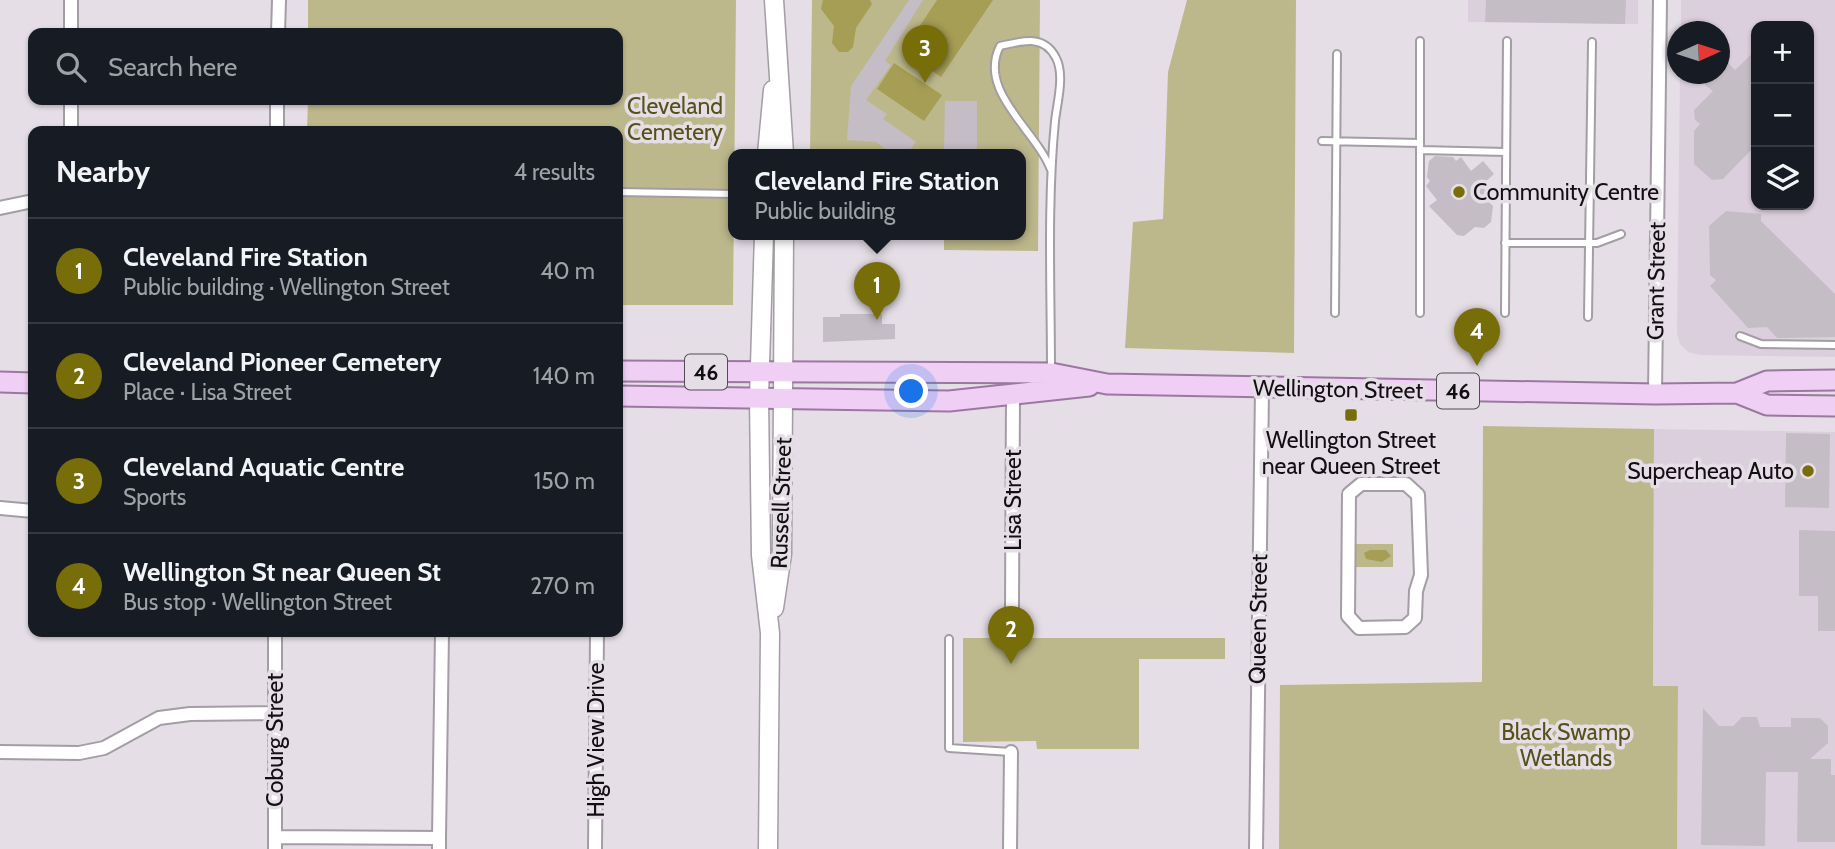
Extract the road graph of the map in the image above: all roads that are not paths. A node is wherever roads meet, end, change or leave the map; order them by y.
1 (71, 0) edge
2 (279, 0) edge
3 (774, 0) edge
4 (1660, 0) edge
5 (71, 28) edge
6 (278, 28) edge
7 (1420, 41) dead end
8 (1507, 41) dead end
9 (1592, 42) dead end
10 (1337, 54) dead end
11 (776, 66) junction
12 (71, 105) edge
13 (277, 105) edge
14 (71, 126) edge
15 (277, 126) edge
16 (1322, 141) dead end
17 (1336, 141) junction
18 (1420, 146) junction
19 (768, 149) edge
20 (784, 149) edge
21 (1506, 152) junction
22 (1051, 170) junction
23 (623, 192) edge
24 (728, 194) edge
25 (28, 202) edge
26 (0, 208) edge
27 (1621, 234) dead end
28 (764, 240) edge
29 (784, 240) edge
30 (1506, 243) junction
31 (1589, 243) junction
32 (1335, 313) dead end
33 (1420, 313) dead end
34 (1505, 313) dead end
35 (1588, 317) dead end
36 (1740, 336) dead end
37 (1835, 345) edge
38 (623, 371) edge
39 (758, 373) junction
40 (785, 373) junction
41 (851, 373) junction
42 (1051, 373) junction
43 (1835, 380) edge
44 (0, 382) edge
45 (28, 383) edge
46 (1107, 384) junction
47 (1262, 389) junction
48 (1737, 393) junction
49 (1013, 394) junction
50 (1655, 394) junction
51 (623, 396) edge
52 (758, 398) junction
53 (784, 398) junction
54 (850, 399) junction
55 (1835, 407) edge
56 (0, 508) edge
57 (28, 511) edge
58 (1348, 555) joint
59 (1013, 607) dead end
60 (770, 633) junction
61 (275, 637) edge
62 (442, 637) edge
63 (597, 637) edge
64 (949, 639) dead end
65 (274, 713) junction
66 (0, 752) edge
67 (1011, 752) joint
68 (276, 843) edge
69 (439, 843) edge
70 (595, 849) edge
71 (768, 849) edge
72 (1010, 849) edge
73 (1256, 849) edge

1 - 5 street
2 - 6 street
3 - 11 main road
4 - 50 street, Grant Street
7 - 18 lane
8 - 21 lane
9 - 31 lane
10 - 17 lane
11 - 19 main road
11 - 20 main road
12 - 14 street
13 - 15 street
16 - 17 lane
17 - 18 lane
17 - 32 lane
18 - 21 lane
18 - 33 lane
21 - 30 lane
22 - 22 lane
22 - 42 lane
23 - 24 lane
25 - 26 street
27 - 31 lane
28 - 39 main road, Russell Street
29 - 40 main road, Russell Street
30 - 31 lane
30 - 34 lane
31 - 35 lane
36 - 37 lane
38 - 39 main road, Wellington Street / 46
39 - 40 main road, Wellington Street / 46
39 - 52 main road, Russell Street
40 - 41 main road, Wellington Street / 46
40 - 53 main road, Russell Street
41 - 42 main road, Wellington Street / 46
41 - 54 lane
42 - 46 main road, Wellington Street / 46
43 - 48 main road, Wellington Street / 46
44 - 45 main road
46 - 47 main road, Wellington Street / 46
46 - 49 main road, Wellington Street / 46
47 - 50 main road, Wellington Street / 46
47 - 73 street, Queen Street
48 - 50 main road, Wellington Street / 46
48 - 55 main road, Wellington Street / 46
49 - 54 main road, Wellington Street / 46
49 - 59 street, Lisa Street
51 - 52 main road, Wellington Street / 46
52 - 53 main road, Wellington Street / 46
52 - 60 main road, Russell Street
53 - 54 main road, Wellington Street / 46
53 - 60 main road, Russell Street
56 - 57 street
58 - 58 street
60 - 71 main road, Russell Street
61 - 65 street, Coburg Street
62 - 69 street
63 - 70 street, High View Drive
64 - 67 lane
65 - 66 street
65 - 68 street, Coburg Street
67 - 72 street
68 - 69 street

